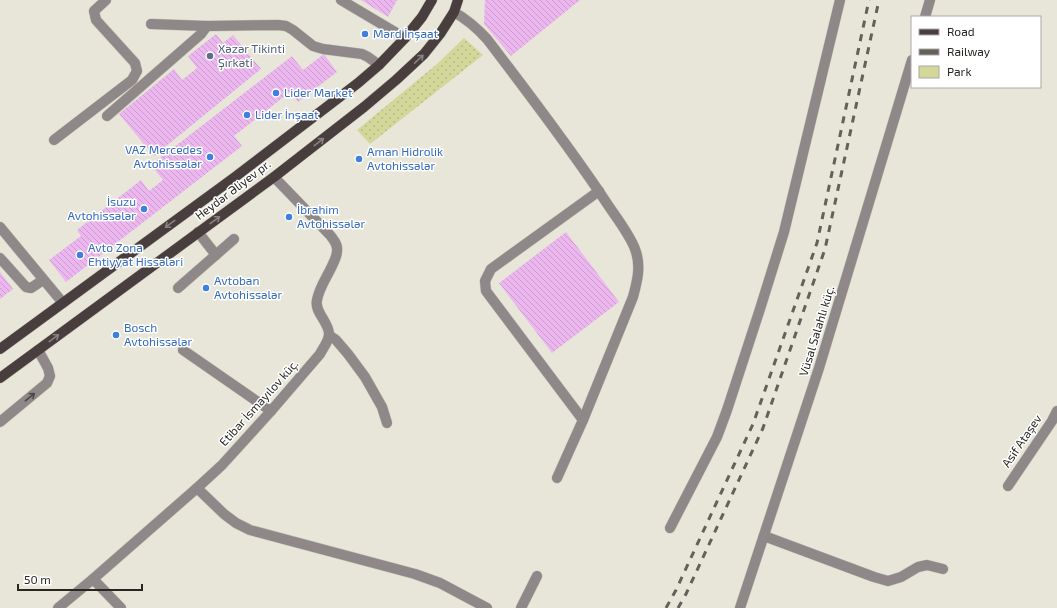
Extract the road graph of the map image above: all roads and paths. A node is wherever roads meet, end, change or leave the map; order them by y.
1 (106, 0) edge
2 (342, 0) edge
3 (432, 0) edge
4 (458, 0) edge
5 (840, 0) edge
6 (930, 0) edge
7 (454, 12) junction
8 (925, 16) edge
9 (151, 24) dead end
10 (208, 26) junction
11 (405, 38) junction
12 (911, 63) edge
13 (379, 66) junction
14 (107, 116) dead end
15 (54, 140) dead end
16 (274, 177) junction
17 (599, 191) junction
18 (0, 227) edge
19 (198, 232) junction
20 (234, 239) dead end
21 (216, 255) junction
22 (0, 258) edge
23 (43, 280) junction
24 (178, 288) dead end
25 (63, 303) junction
26 (329, 335) junction
27 (0, 349) edge
28 (38, 350) junction
29 (183, 350) dead end
30 (0, 378) edge
31 (271, 411) junction
32 (1057, 411) edge
33 (583, 420) junction
34 (0, 422) edge
35 (387, 423) dead end
36 (557, 478) dead end
37 (1008, 486) dead end
38 (197, 488) junction
39 (670, 528) dead end
40 (764, 536) junction
41 (943, 569) dead end
42 (537, 576) dead end
43 (93, 579) junction
44 (58, 608) edge
45 (121, 608) edge
46 (487, 608) edge
47 (521, 608) edge
48 (740, 608) edge

1 - 15 street
2 - 11 street
3 - 11 main road, Heydər Əliyev pr.
4 - 7 main road, Heydər Əliyev pr.
5 - 39 street
6 - 8 street
16 -> 7 main road, Heydər Əliyev pr.
7 - 17 street
9 - 10 street
10 - 13 street
10 - 14 street
11 - 13 main road, Heydər Əliyev pr.
12 - 40 street, Vüsal Salahlı küç.
13 -> 25 main road, Heydər Əliyev pr.
19 -> 16 main road, Heydər Əliyev pr.
16 - 26 street
17 - 33 street
17 - 33 street
18 - 23 street
19 - 21 street
28 -> 19 main road, Heydər Əliyev pr.
20 - 21 street
21 - 24 street
22 - 23 street
23 - 25 street
25 - 27 main road, Heydər Əliyev pr.
26 - 31 street, Etibar İsmayılov küç.
26 - 35 street
28 - 30 main road, Heydər Əliyev pr.
34 -> 28 street
29 - 31 street
31 - 38 street, Etibar İsmayılov küç.
32 - 37 street, Asif Ataşev
33 - 36 street
38 - 43 street, Etibar İsmayılov küç.
38 - 46 street
40 - 41 street
40 - 48 street, Vüsal Salahlı küç.
42 - 47 street
43 - 44 street, Etibar İsmayılov küç.
43 - 45 street

